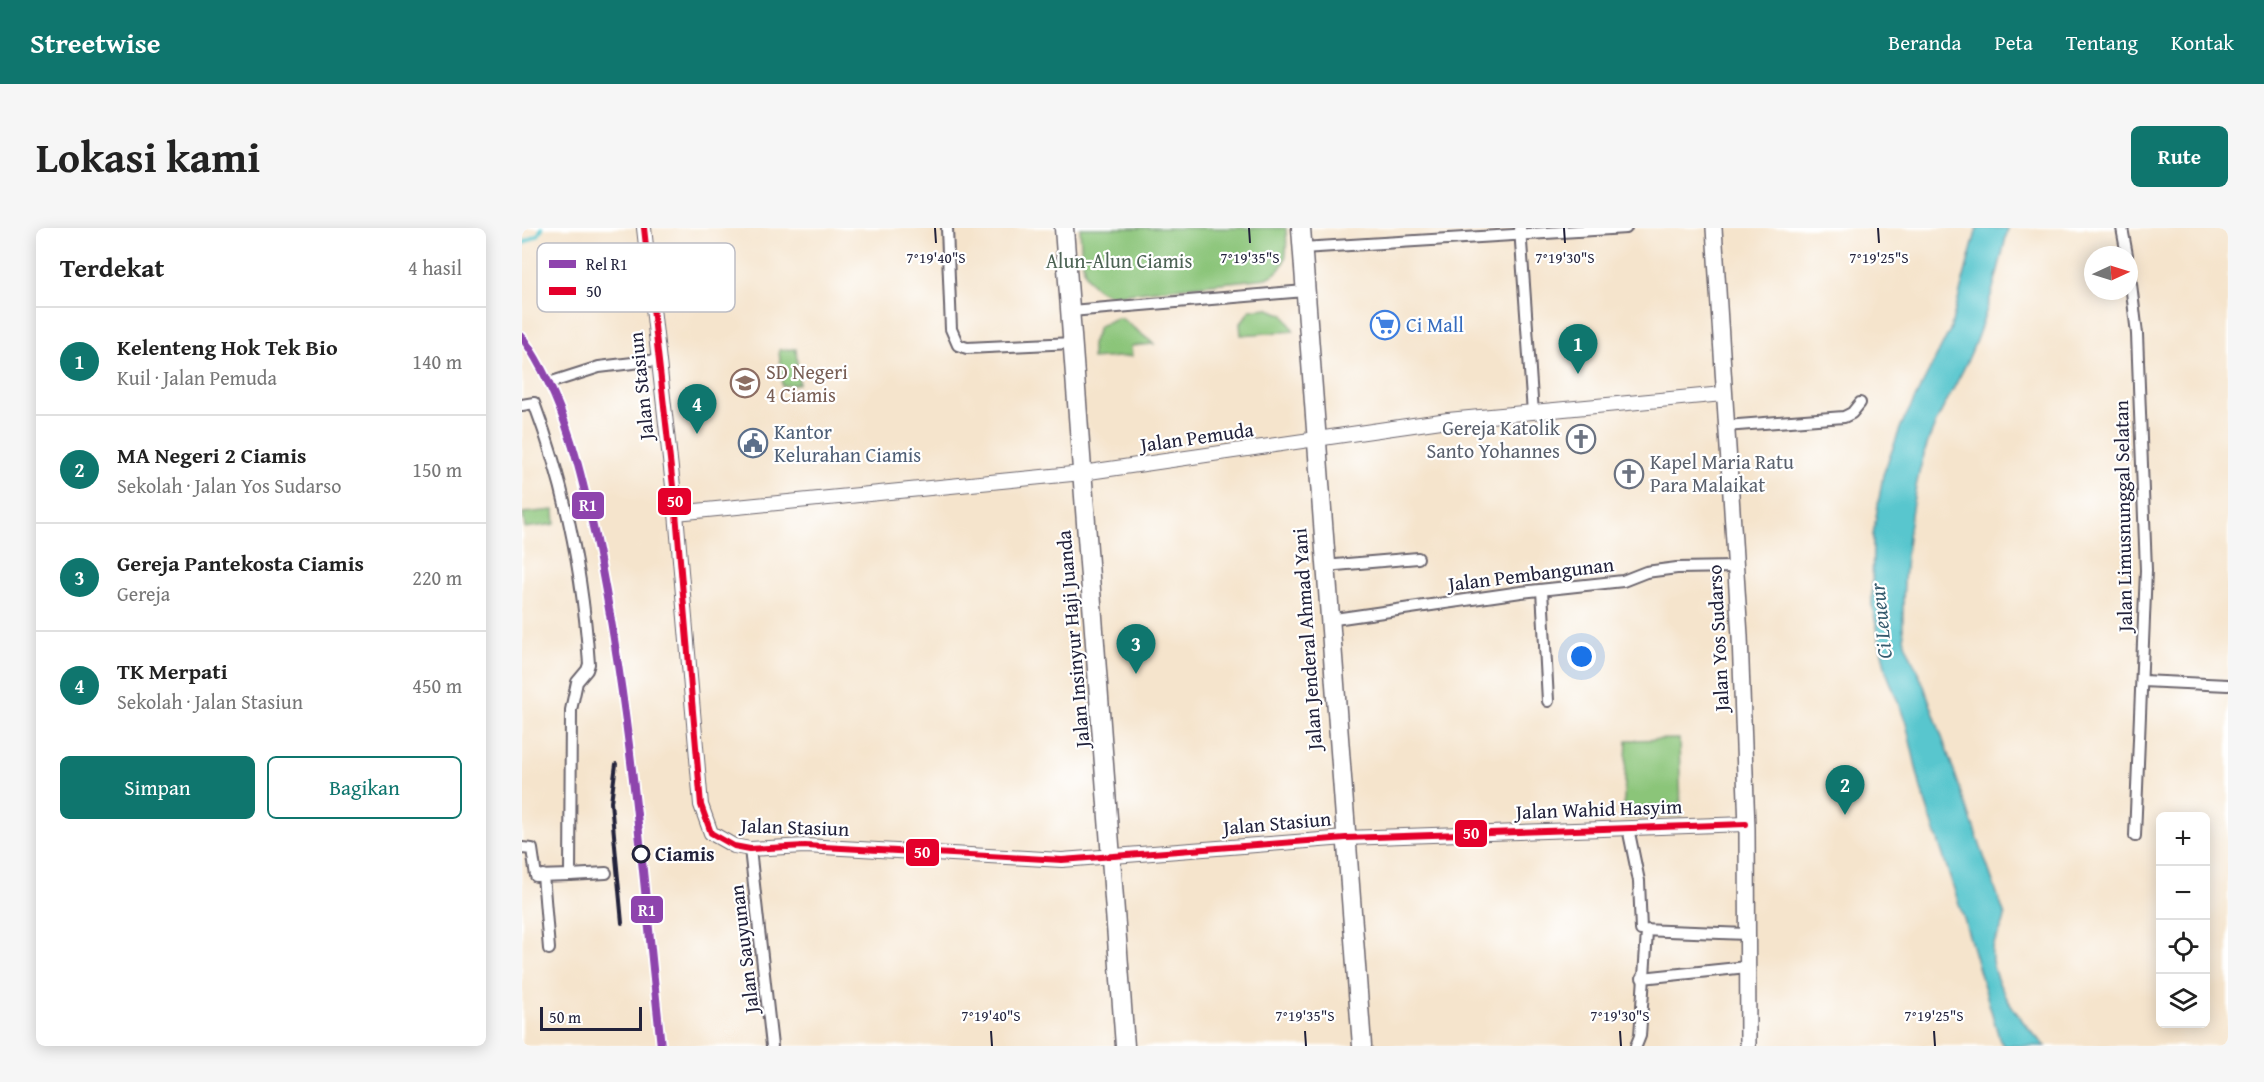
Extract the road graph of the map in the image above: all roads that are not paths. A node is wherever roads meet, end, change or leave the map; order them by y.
1 (644, 228) edge
2 (947, 228) edge
3 (1064, 228) edge
4 (1301, 228) edge
5 (1626, 228) edge
6 (1714, 228) edge
7 (2122, 228) edge
8 (1520, 231) edge
9 (646, 243) edge
10 (2125, 246) edge
11 (1302, 248) junction
12 (1305, 291) junction
13 (2133, 300) edge
14 (1071, 311) junction
15 (653, 312) edge
16 (1073, 344) junction
17 (658, 360) junction
18 (552, 382) dead end
19 (1723, 394) junction
20 (1860, 403) dead end
21 (522, 405) edge
22 (1533, 412) junction
23 (1725, 426) junction
24 (1315, 441) junction
25 (1082, 473) junction
26 (676, 513) junction
27 (1418, 558) dead end
28 (1324, 566) junction
29 (1736, 567) junction
30 (1542, 590) junction
31 (1329, 620) junction
32 (2142, 681) junction
33 (2228, 685) edge
34 (1548, 701) dead end
35 (1746, 824) junction
36 (1628, 828) junction
37 (2134, 836) dead end
38 (1346, 838) junction
39 (522, 848) edge
40 (750, 849) junction
41 (1112, 856) junction
42 (606, 873) dead end
43 (543, 875) junction
44 (570, 875) junction
45 (1647, 932) junction
46 (1747, 934) junction
47 (549, 949) dead end
48 (1747, 967) junction
49 (1642, 978) junction
50 (772, 1046) edge
51 (1125, 1046) edge
52 (1362, 1046) edge
53 (1636, 1046) edge
54 (1748, 1046) edge

1 - 9 street, Jalan Stasiun
2 - 16 street
3 - 14 highway, Jalan Insinyur Haji Juanda
4 - 11 highway, Jalan Jenderal Ahmad Yani
5 - 8 street
6 - 19 main road, Jalan Yos Sudarso
7 - 10 street
8 - 11 street
8 - 22 street
11 - 12 highway, Jalan Jenderal Ahmad Yani
12 - 14 street
12 - 24 highway, Jalan Jenderal Ahmad Yani
13 - 32 street, Jalan Limusnunggal Selatan
14 - 16 highway, Jalan Insinyur Haji Juanda
15 - 17 street, Jalan Stasiun
16 - 25 highway, Jalan Insinyur Haji Juanda
17 - 18 street
17 - 26 street, Jalan Stasiun
19 - 22 street, Jalan Pemuda
19 - 23 main road, Jalan Yos Sudarso
20 - 23 street
21 - 44 street
22 - 24 street, Jalan Pemuda
23 - 29 main road, Jalan Yos Sudarso
24 - 25 street, Jalan Pemuda
24 - 28 highway, Jalan Jenderal Ahmad Yani
25 - 26 street, Jalan Pemuda
25 - 41 highway, Jalan Insinyur Haji Juanda
26 - 40 street, Jalan Stasiun
27 - 28 street
28 - 31 highway, Jalan Jenderal Ahmad Yani
29 - 30 street, Jalan Pembangunan
29 - 35 main road, Jalan Yos Sudarso
30 - 31 street, Jalan Pembangunan
30 - 34 street
31 - 38 highway, Jalan Jenderal Ahmad Yani
32 - 33 street
32 - 37 street, Jalan Limusnunggal Selatan
35 - 36 street, Jalan Wahid Hasyim
35 - 46 main road, Jalan Yos Sudarso
36 - 38 street, Jalan Wahid Hasyim
36 - 45 street
38 - 41 street, Jalan Stasiun
38 - 52 highway, Jalan Jenderal Ahmad Yani
39 - 43 street
40 - 41 street, Jalan Stasiun
40 - 50 street, Jalan Sauyunan
41 - 51 highway, Jalan Insinyur Haji Juanda
42 - 44 street
43 - 44 street
43 - 47 street
45 - 46 street
45 - 49 street
46 - 48 main road, Jalan Yos Sudarso
48 - 49 street
48 - 54 main road, Jalan Yos Sudarso
49 - 53 street

